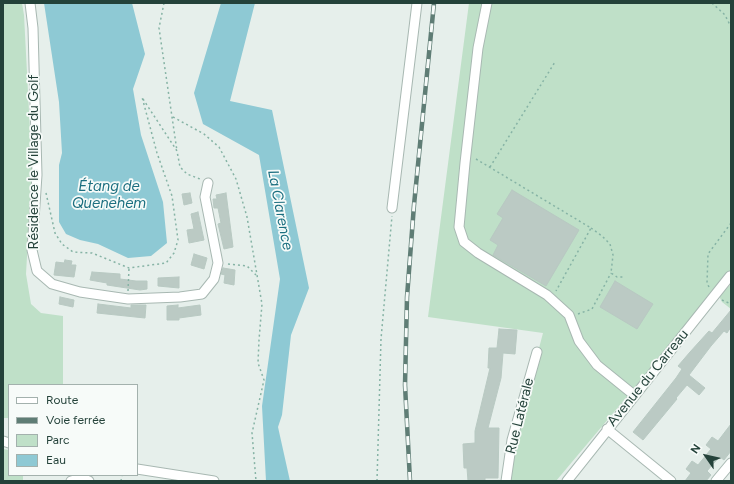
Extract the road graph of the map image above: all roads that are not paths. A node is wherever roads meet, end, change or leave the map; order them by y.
1 (30, 3) edge
2 (417, 3) edge
3 (487, 3) edge
4 (208, 183) road end
5 (392, 208) road end
6 (730, 276) edge
7 (537, 352) dead end
8 (634, 395) junction
9 (607, 429) junction
10 (731, 463) edge
11 (138, 469) edge
12 (84, 478) edge
13 (71, 481) edge
14 (214, 481) edge
15 (506, 481) edge
16 (567, 481) edge
17 (671, 481) edge
18 (716, 481) edge

1 - 4 street, Résidence le Village du Golf
2 - 5 street
3 - 8 street
6 - 8 street, Avenue du Carreau
7 - 15 street, Rue Latérale
8 - 9 street, Avenue du Carreau
9 - 16 street, Avenue du Carreau
9 - 17 street
10 - 18 street
11 - 14 street
12 - 13 street

